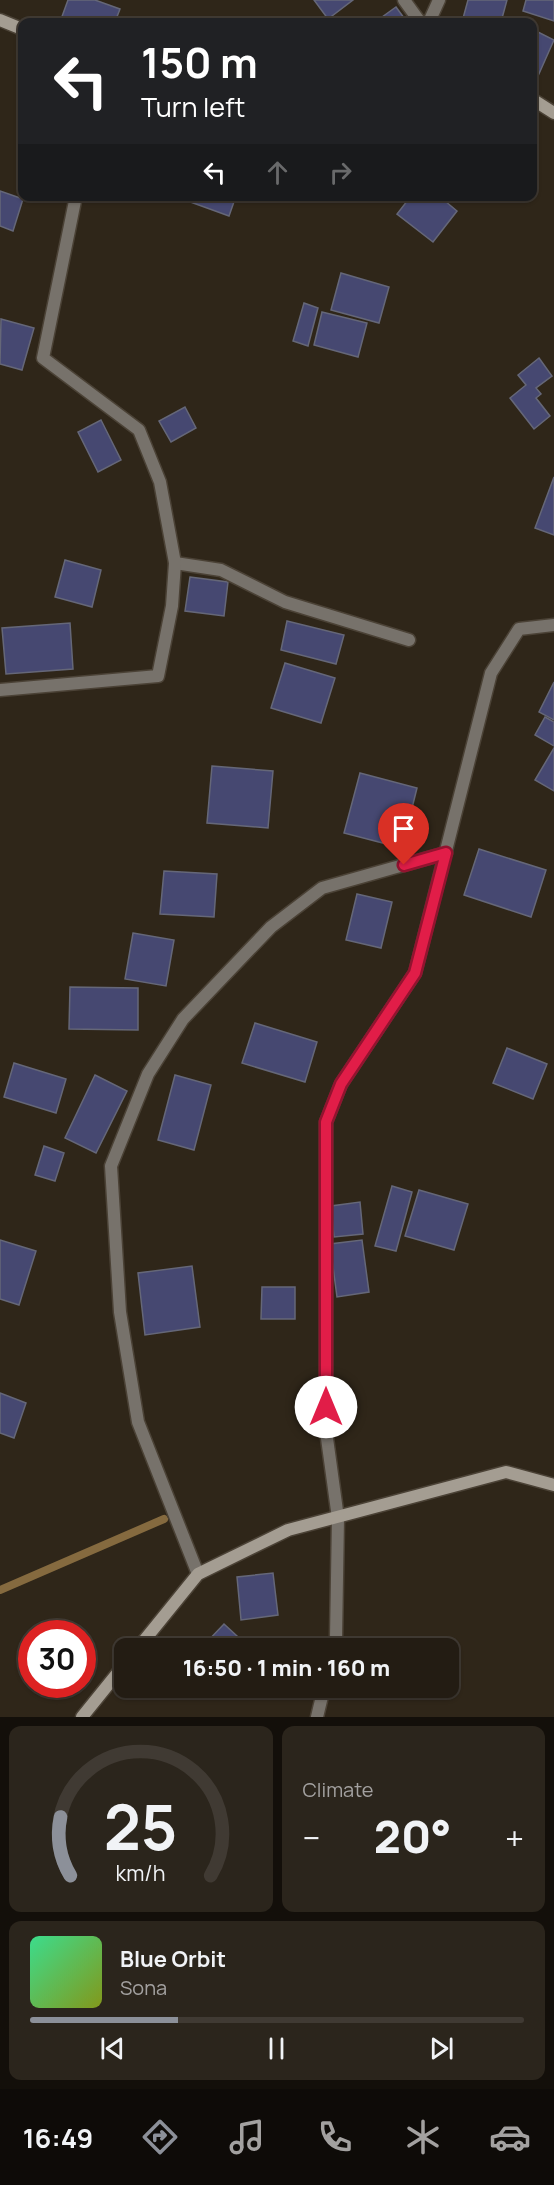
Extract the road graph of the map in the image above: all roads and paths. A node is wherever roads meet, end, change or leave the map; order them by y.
1 (404, 0) edge
2 (439, 0) edge
3 (417, 18) edge
4 (431, 18) edge
5 (0, 20) edge
6 (18, 27) edge
7 (537, 102) edge
8 (554, 113) edge
9 (75, 201) edge
10 (175, 563) junction
11 (554, 625) edge
12 (409, 640) dead end
13 (0, 690) edge
14 (446, 853) junction
15 (554, 1485) edge
16 (338, 1518) junction
17 (198, 1574) junction
18 (146, 1638) edge
19 (336, 1638) edge
20 (114, 1677) edge
21 (322, 1698) edge
22 (82, 1717) edge
23 (317, 1717) edge

1 - 3 street
2 - 4 street
5 - 6 street
7 - 8 street
9 - 10 street
10 - 12 street
10 - 13 street
11 - 14 street
14 - 16 street
14 - 17 street
15 - 16 street
16 - 17 street
16 - 19 street
17 - 18 street
20 - 22 street
21 - 23 street

